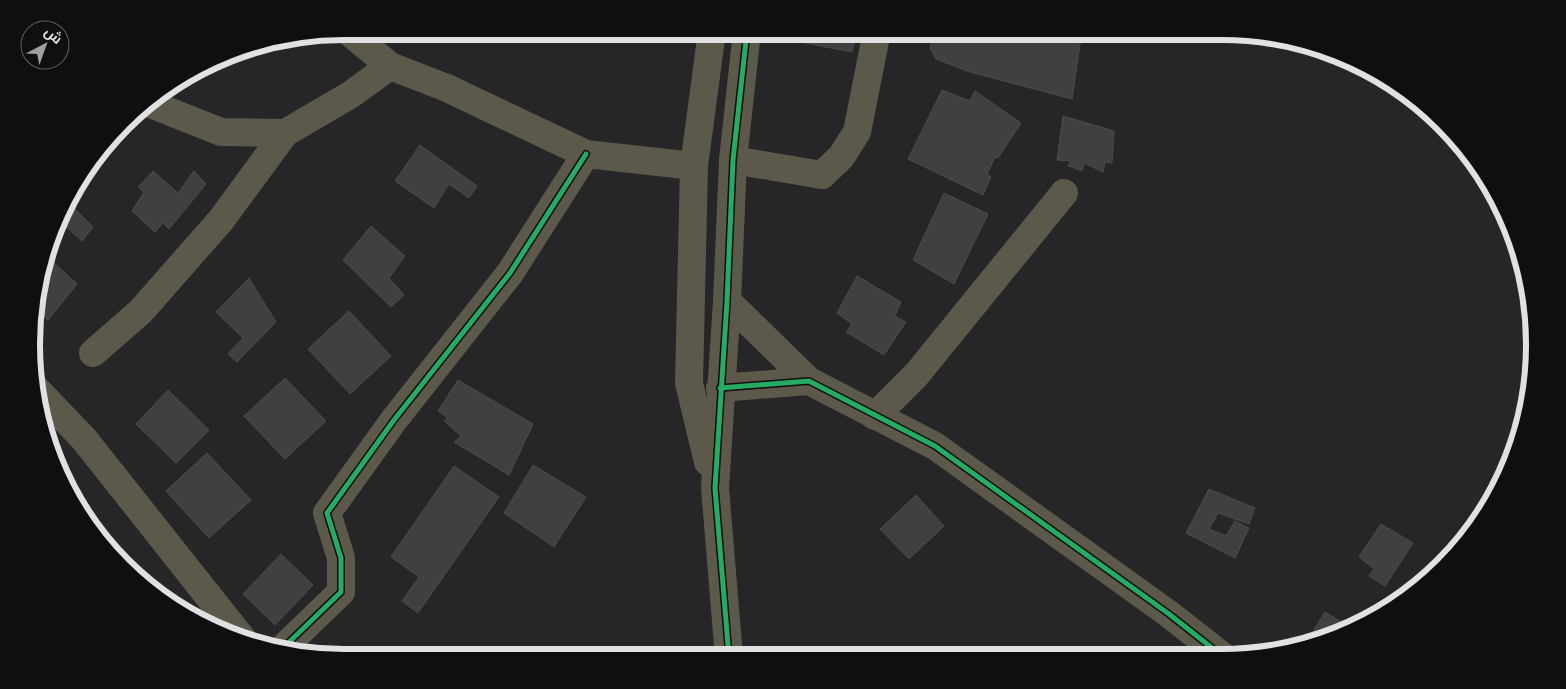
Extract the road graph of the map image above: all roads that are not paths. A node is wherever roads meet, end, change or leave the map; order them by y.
1 (359, 40) edge
2 (711, 40) edge
3 (746, 40) edge
4 (875, 40) edge
5 (390, 66) junction
6 (156, 106) edge
7 (285, 133) junction
8 (586, 154) junction
9 (733, 160) junction
10 (694, 166) junction
11 (1064, 193) dead end
12 (727, 301) junction
13 (93, 353) dead end
14 (809, 381) junction
15 (720, 388) junction
16 (45, 399) edge
17 (876, 416) junction
18 (715, 488) junction
19 (234, 628) edge
20 (288, 643) edge
21 (728, 649) edge
22 (1213, 649) edge

1 - 5 street
2 - 10 street
3 - 9 street
4 - 9 street
5 - 7 street
5 - 8 street
6 - 7 street
7 - 13 street
8 - 10 street
8 - 20 street
9 - 12 street
10 - 18 street
11 - 17 street
12 - 14 street
12 - 15 street
14 - 15 street
14 - 17 street
15 - 18 street
16 - 19 street
17 - 22 street
18 - 21 street

